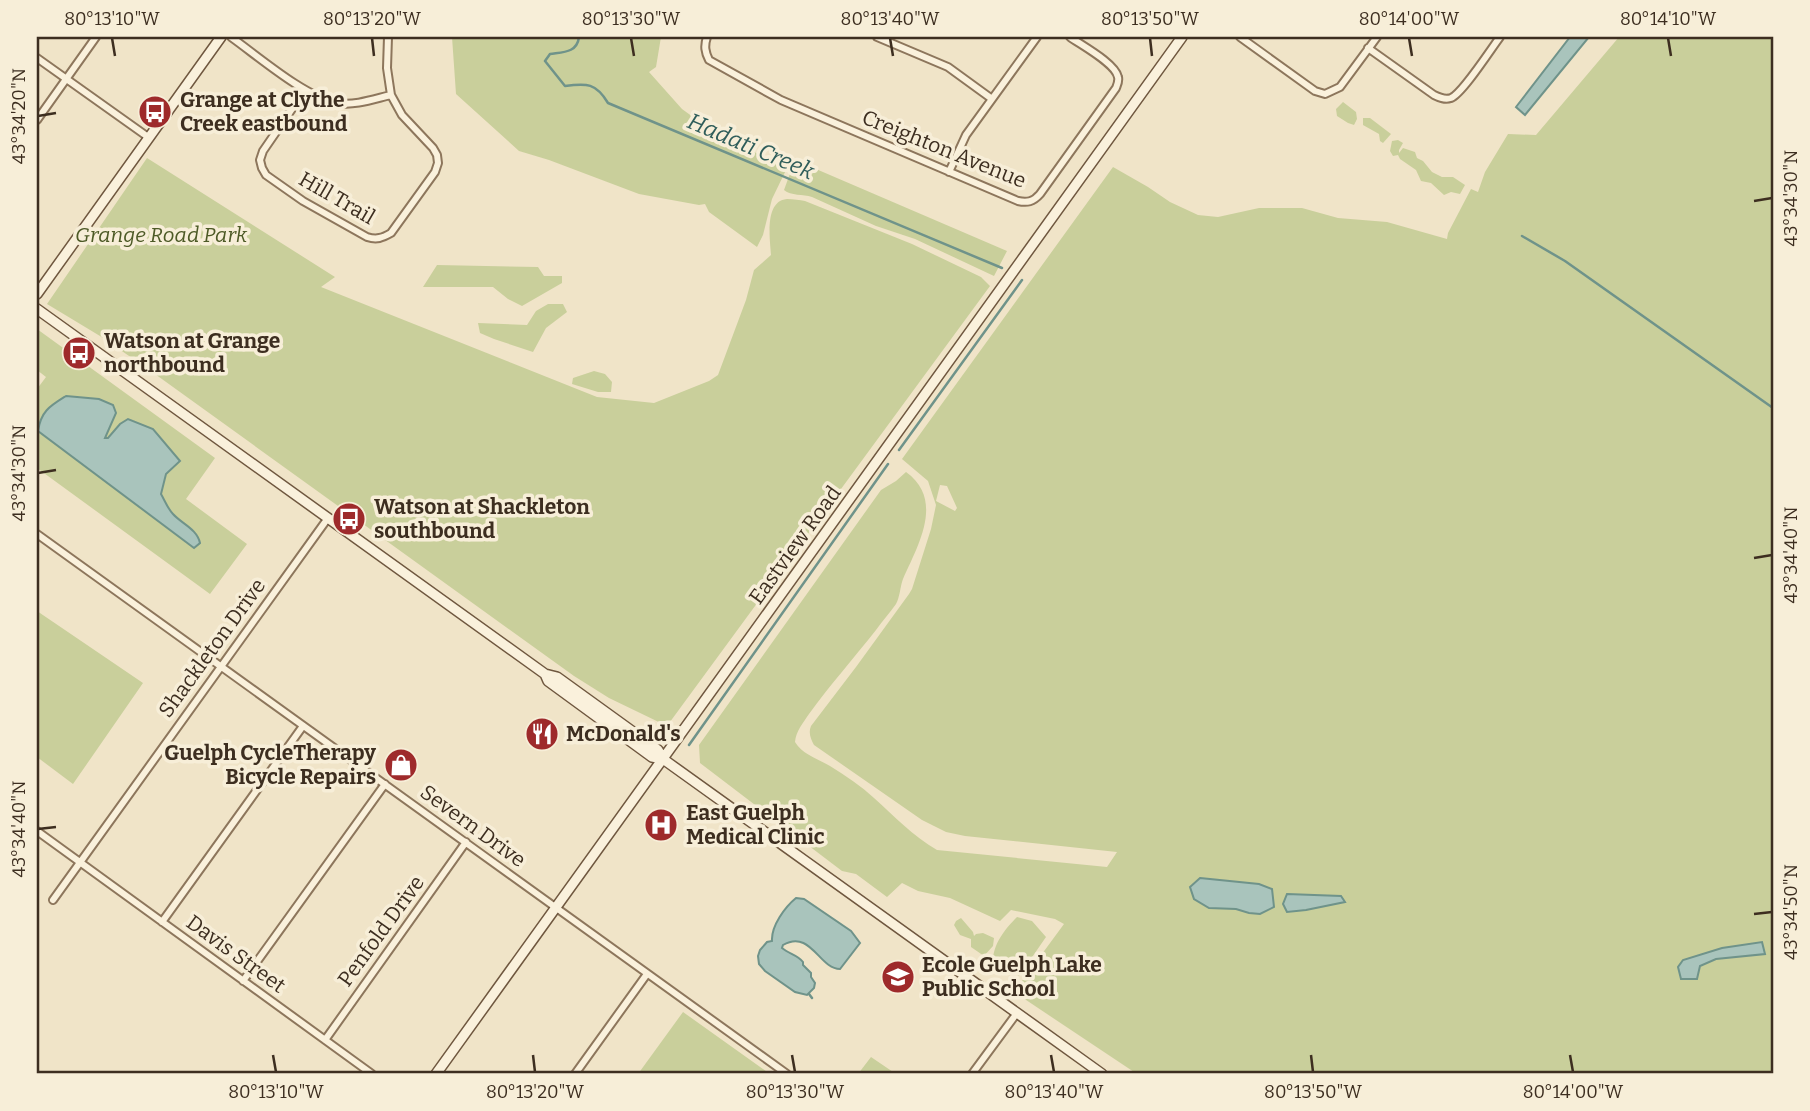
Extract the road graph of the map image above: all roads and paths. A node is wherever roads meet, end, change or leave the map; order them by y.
1 (96, 37) edge
2 (220, 37) edge
3 (231, 37) edge
4 (388, 37) edge
5 (707, 37) edge
6 (877, 37) edge
7 (1037, 37) edge
8 (1070, 37) edge
9 (1182, 37) edge
10 (1240, 37) edge
11 (1377, 37) edge
12 (1500, 37) edge
13 (1368, 48) junction
14 (37, 58) edge
15 (66, 79) junction
16 (305, 90) junction
17 (391, 95) junction
18 (992, 99) junction
19 (37, 120) edge
20 (148, 137) junction
21 (949, 172) junction
22 (37, 294) edge
23 (37, 309) edge
24 (328, 518) junction
25 (37, 534) edge
26 (221, 666) junction
27 (303, 726) junction
28 (663, 759) junction
29 (385, 784) junction
30 (37, 831) edge
31 (466, 842) junction
32 (80, 862) junction
33 (53, 900) dead end
34 (556, 908) junction
35 (162, 922) junction
36 (647, 974) junction
37 (243, 981) junction
38 (1017, 1013) junction
39 (325, 1040) junction
40 (372, 1074) edge
41 (436, 1074) edge
42 (575, 1074) edge
43 (787, 1074) edge
44 (972, 1074) edge
45 (1101, 1074) edge

1 - 15 street
2 - 20 street
3 - 16 street
4 - 17 street, Hill Trail
5 - 21 street, Creighton Avenue
6 - 18 street
7 - 18 street
8 - 21 street, Creighton Avenue
9 - 28 street, Eastview Road
10 - 13 street
11 - 13 street
12 - 13 street
14 - 15 street
15 - 19 street
15 - 20 street
16 - 17 street
16 - 17 street, Hill Trail
18 - 21 street
20 - 22 street
23 - 24 street
24 - 26 street, Shackleton Drive
24 - 28 street
25 - 26 street, Severn Drive
26 - 27 street, Severn Drive
26 - 32 street, Shackleton Drive
27 - 29 street, Severn Drive
27 - 35 street
28 - 34 street, Eastview Road
28 - 38 street
29 - 31 street, Severn Drive
29 - 37 street
30 - 32 street, Davis Street
31 - 34 street, Severn Drive
31 - 39 street, Penfold Drive
32 - 33 street, Shackleton Drive
32 - 35 street, Davis Street
34 - 36 street, Severn Drive
34 - 41 street, Eastview Road
35 - 37 street, Davis Street
36 - 42 street
36 - 43 street, Severn Drive
37 - 39 street, Davis Street
38 - 44 street
38 - 45 street
39 - 40 street, Davis Street

